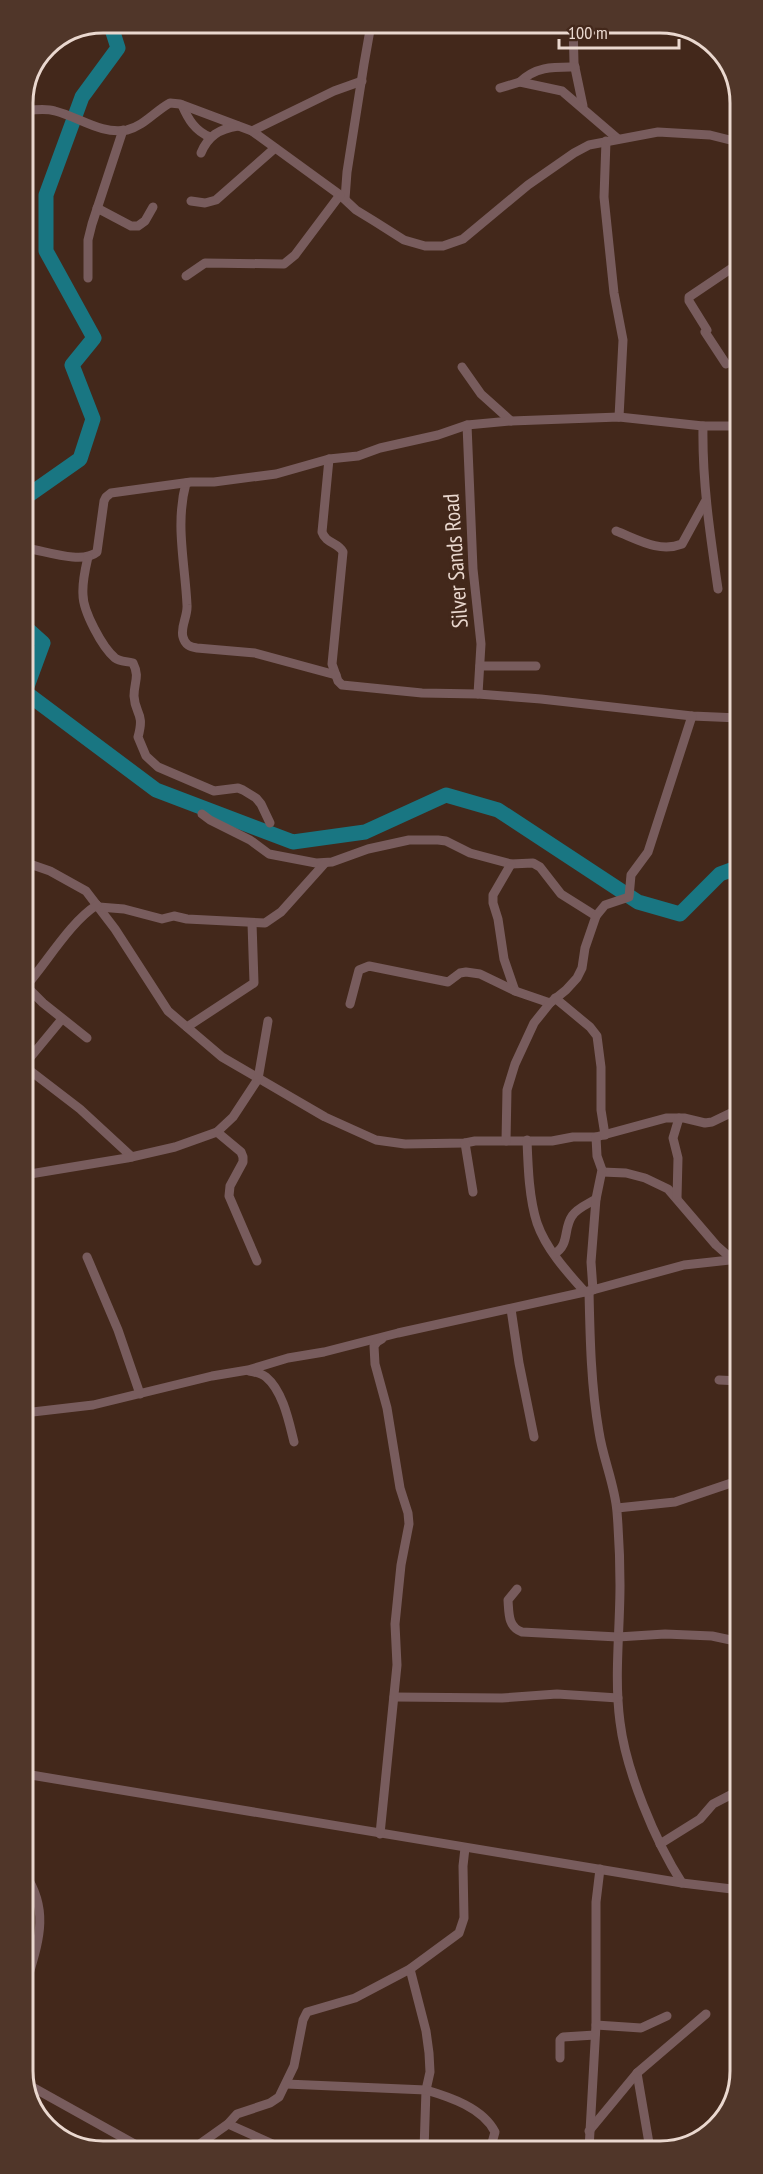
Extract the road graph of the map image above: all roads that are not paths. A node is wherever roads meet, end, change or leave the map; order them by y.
1 (370, 33) edge
2 (573, 33) edge
3 (574, 68) junction
4 (362, 81) junction
5 (520, 82) junction
6 (500, 88) dead end
7 (182, 105) junction
8 (583, 108) junction
9 (33, 110) edge
10 (239, 126) junction
11 (123, 130) junction
12 (252, 131) junction
13 (210, 137) junction
14 (618, 139) junction
15 (730, 140) edge
16 (606, 141) junction
17 (275, 148) junction
18 (201, 153) dead end
19 (343, 197) junction
20 (191, 201) dead end
21 (153, 207) dead end
22 (97, 208) junction
23 (730, 269) edge
24 (186, 276) dead end
25 (88, 278) dead end
26 (726, 364) dead end
27 (462, 367) dead end
28 (619, 417) junction
29 (511, 421) junction
30 (467, 425) junction
31 (703, 426) junction
32 (730, 426) edge
33 (330, 459) junction
34 (186, 483) junction
35 (705, 502) junction
36 (616, 531) dead end
37 (33, 549) edge
38 (88, 557) junction
39 (718, 589) dead end
40 (480, 666) junction
41 (536, 666) dead end
42 (337, 678) junction
43 (478, 694) junction
44 (692, 716) junction
45 (730, 718) edge
46 (202, 814) dead end
47 (270, 822) dead end
48 (325, 863) junction
49 (511, 864) junction
50 (33, 865) edge
51 (98, 906) junction
52 (596, 916) junction
53 (252, 923) junction
54 (33, 975) edge
55 (515, 991) junction
56 (33, 992) edge
57 (552, 1001) junction
58 (350, 1004) dead end
59 (62, 1019) junction
60 (268, 1021) dead end
61 (187, 1027) junction
62 (87, 1038) dead end
63 (33, 1055) edge
64 (33, 1073) edge
65 (258, 1079) junction
66 (730, 1113) edge
67 (679, 1118) junction
68 (217, 1132) junction
69 (601, 1136) junction
70 (527, 1140) junction
71 (506, 1141) junction
72 (465, 1143) junction
73 (132, 1157) junction
74 (602, 1172) junction
75 (33, 1174) edge
76 (473, 1192) dead end
77 (677, 1198) junction
78 (596, 1199) junction
79 (554, 1254) junction
80 (730, 1255) edge
81 (87, 1257) dead end
82 (730, 1260) edge
83 (257, 1261) dead end
84 (589, 1291) junction
85 (511, 1309) junction
86 (384, 1338) junction
87 (248, 1370) junction
88 (718, 1380) dead end
89 (730, 1381) edge
90 (140, 1394) junction
91 (33, 1412) edge
92 (534, 1437) dead end
93 (294, 1442) dead end
94 (730, 1483) edge
95 (617, 1508) junction
96 (517, 1589) dead end
97 (618, 1636) junction
98 (730, 1640) edge
99 (394, 1697) junction
100 (618, 1698) junction
101 (33, 1775) edge
102 (730, 1795) edge
103 (380, 1834) junction
104 (660, 1844) junction
105 (465, 1848) junction
106 (600, 1869) junction
107 (681, 1883) junction
108 (730, 1889) edge
109 (33, 1891) edge
110 (33, 1962) edge
111 (410, 1969) junction
112 (706, 2013) dead end
113 (667, 2016) dead end
114 (596, 2025) junction
115 (595, 2035) junction
116 (560, 2058) dead end
117 (637, 2073) junction
118 (286, 2084) junction
119 (35, 2089) edge
120 (426, 2090) junction
121 (228, 2124) junction
122 (590, 2131) junction
123 (129, 2141) edge
124 (204, 2141) edge
125 (261, 2141) edge
126 (424, 2141) edge
127 (492, 2141) edge
128 (589, 2141) edge
129 (649, 2141) edge

1 - 4 street
2 - 3 street
3 - 5 street
3 - 8 street
4 - 12 street
4 - 19 street
5 - 6 street
5 - 8 street
7 - 10 street
7 - 11 street
7 - 13 street
8 - 14 street
9 - 11 street
10 - 12 street
10 - 13 street
11 - 22 street
12 - 17 street
13 - 18 street
14 - 15 street
14 - 16 street
16 - 19 street
16 - 28 street
17 - 19 street
17 - 20 street
19 - 24 street
21 - 22 street
22 - 25 street
23 - 26 street
27 - 29 street
28 - 29 street
28 - 31 street
29 - 30 street
30 - 33 street
30 - 40 street, Silver Sands Road
31 - 32 street
31 - 35 street
33 - 34 street
33 - 42 street
34 - 38 street
34 - 42 street
35 - 36 street
35 - 39 street
37 - 38 street
38 - 47 street
40 - 41 street
40 - 43 street, Silver Sands Road
42 - 43 street
43 - 44 street
44 - 45 street
44 - 52 street
46 - 48 street
48 - 49 street
48 - 53 street
49 - 52 street
49 - 55 street
50 - 51 street
51 - 53 street
51 - 54 street
51 - 61 street
52 - 57 street
53 - 61 street
55 - 57 street
55 - 58 street
56 - 59 street
57 - 69 street
57 - 71 street
59 - 62 street
59 - 63 street
60 - 65 street
61 - 65 street
64 - 73 street
65 - 68 street
65 - 72 street
66 - 67 street
67 - 69 street
67 - 77 street
68 - 73 street
68 - 83 street
69 - 70 street
69 - 74 street
70 - 71 street
70 - 79 street
71 - 72 street
72 - 76 street
73 - 75 street
74 - 77 street
74 - 78 street
77 - 80 street
78 - 79 street
78 - 84 street
79 - 84 street
81 - 90 street
82 - 84 street
84 - 85 street
84 - 95 street
85 - 86 street
85 - 92 street
86 - 87 street
86 - 99 street
87 - 90 street
87 - 93 street
88 - 89 street
90 - 91 street
94 - 95 street
95 - 97 street
96 - 97 street
97 - 98 street
97 - 100 street
99 - 100 street
99 - 103 street
100 - 104 street
101 - 103 street
102 - 104 street
103 - 105 street
104 - 107 street
105 - 106 street
105 - 111 street
106 - 107 street
106 - 114 street
107 - 108 street
109 - 110 street
111 - 118 street
111 - 120 street
112 - 117 street
113 - 114 street
114 - 115 street
115 - 116 street
115 - 122 street
117 - 122 street
117 - 129 street
118 - 120 street
118 - 121 street
119 - 123 street
120 - 126 street
120 - 127 street
121 - 124 street
121 - 125 street
122 - 128 street

